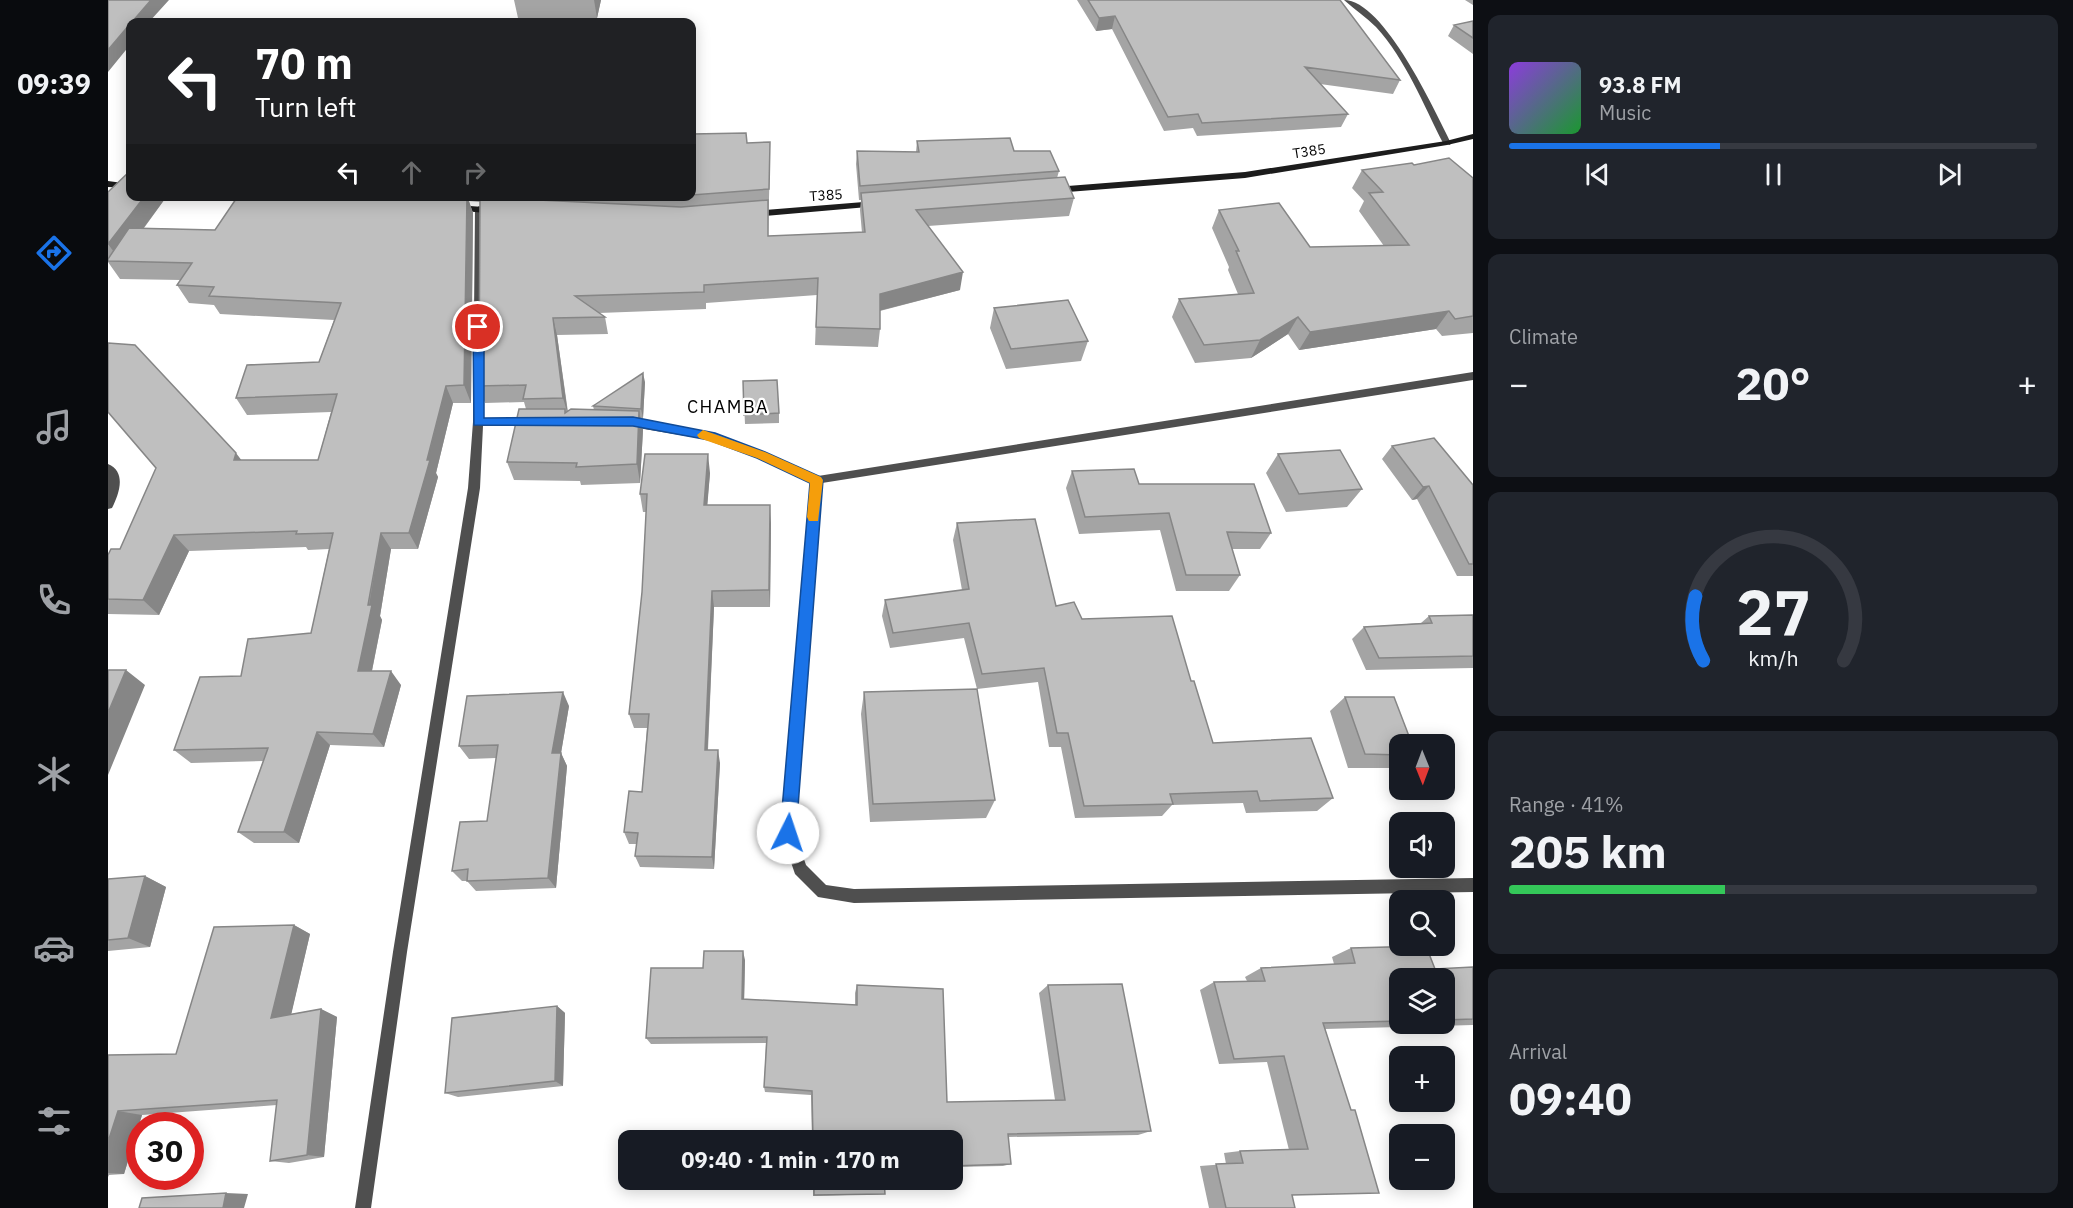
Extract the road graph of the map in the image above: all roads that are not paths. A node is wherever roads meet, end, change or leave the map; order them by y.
1 (1348, 0) edge
2 (1473, 136) edge
3 (1447, 143) junction
4 (108, 184) edge
5 (126, 186) edge
6 (1043, 191) edge
7 (891, 203) edge
8 (445, 207) edge
9 (479, 209) junction
10 (502, 211) edge
11 (740, 215) edge
12 (1473, 376) edge
13 (478, 422) junction
14 (610, 422) edge
15 (540, 423) edge
16 (108, 468) edge
17 (817, 480) junction
18 (108, 505) edge
19 (1473, 885) edge
20 (363, 1208) edge

1 - 3 street
2 - 3 street, T385 / T385
3 - 6 street, T385 / T385
4 - 5 street
7 - 11 street, T385 / T385
8 - 9 street
9 - 10 street
9 - 13 street
12 - 17 street
13 - 15 street
13 - 20 street
14 - 17 street
16 - 18 street
17 - 19 street

